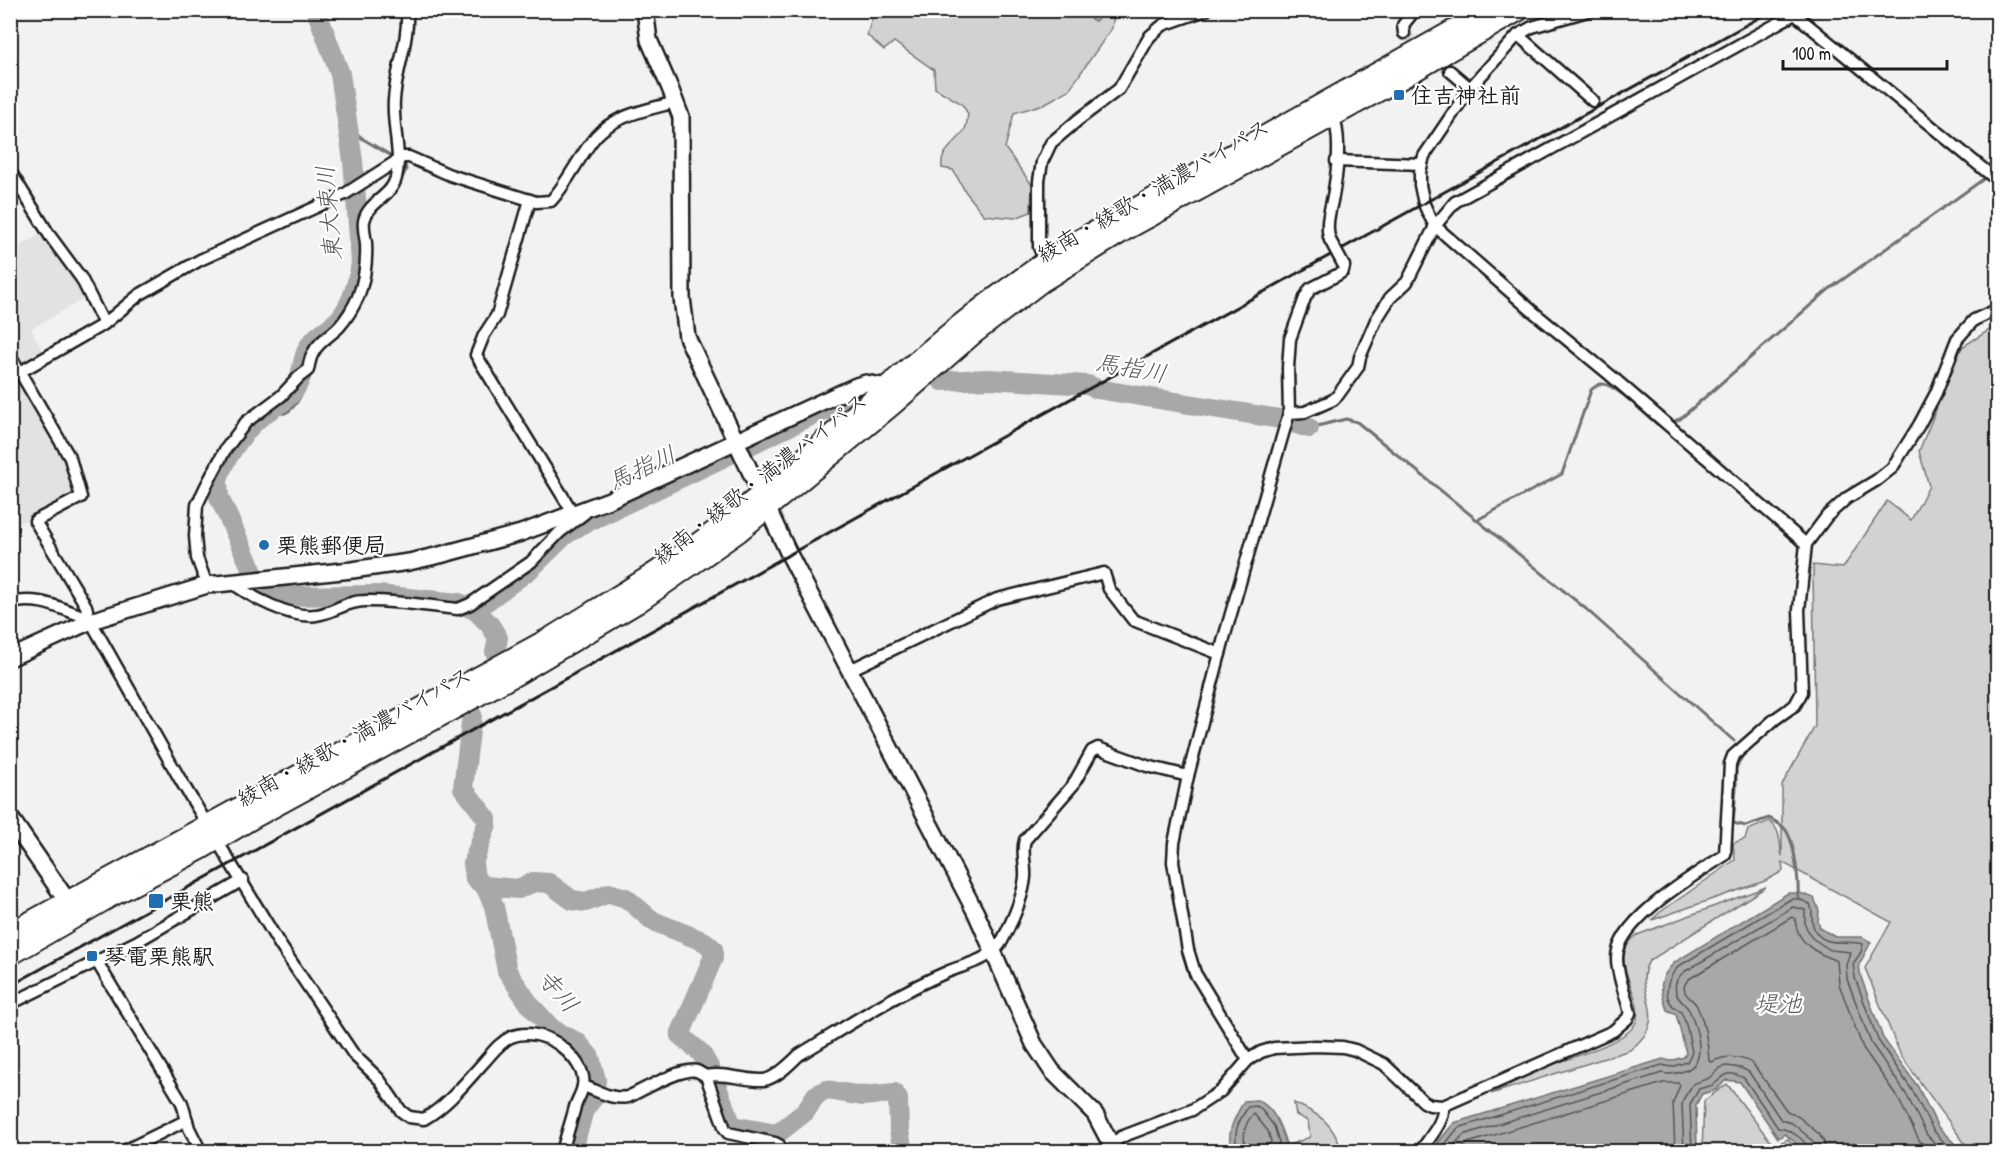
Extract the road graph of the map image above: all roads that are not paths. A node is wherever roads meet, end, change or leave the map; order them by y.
1 (407, 10) edge
2 (645, 10) edge
3 (1206, 10) edge
4 (1415, 10) edge
5 (1490, 10) edge
6 (1519, 10) edge
7 (1591, 10) edge
8 (1796, 12) edge
9 (1469, 23) edge
10 (1404, 33) dead end
11 (1518, 35) junction
12 (1450, 71) tunnel mouth
13 (1470, 88) junction
14 (1593, 101) dead end
15 (676, 102) junction
16 (1333, 115) junction
17 (398, 159) junction
18 (1336, 162) junction
19 (1422, 164) junction
20 (10, 171) edge
21 (1998, 181) edge
22 (530, 200) junction
23 (1436, 225) junction
24 (1049, 268) junction
25 (1998, 309) edge
26 (104, 324) junction
27 (10, 355) edge
28 (20, 372) junction
29 (887, 387) junction
30 (1287, 419) junction
31 (740, 447) junction
32 (764, 500) junction
33 (593, 506) junction
34 (573, 513) junction
35 (1806, 544) junction
36 (231, 582) junction
37 (207, 585) junction
38 (10, 603) edge
39 (90, 620) junction
40 (1220, 654) junction
41 (10, 658) edge
42 (850, 670) junction
43 (1188, 776) junction
44 (10, 818) edge
45 (213, 832) junction
46 (243, 880) junction
47 (72, 908) junction
48 (10, 933) edge
49 (994, 952) junction
50 (10, 955) edge
51 (97, 962) junction
52 (10, 1004) edge
53 (1248, 1060) junction
54 (711, 1076) junction
55 (591, 1088) junction
56 (1443, 1106) junction
57 (187, 1120) junction
58 (1110, 1149) edge
59 (122, 1152) edge
60 (201, 1152) edge
61 (562, 1152) edge
62 (783, 1152) edge
63 (1420, 1152) edge

1 - 17 street
2 - 15 street
3 - 24 street
4 - 10 street
5 - 9 highway, 綾南・綾歌・満濃バイパス
6 - 9 highway, 綾南・綾歌・満濃バイパス
7 - 11 street
8 - 21 street
8 - 23 street
9 - 16 highway, 綾南・綾歌・満濃バイパス
9 - 24 highway, 綾南・綾歌・満濃バイパス
11 - 13 street
11 - 14 street
12 - 13 street
13 - 19 street
15 - 22 street
15 - 31 street
16 - 18 street
16 - 24 highway, 綾南・綾歌・満濃バイパス
17 - 22 street
17 - 26 street
17 - 37 street
18 - 19 street
18 - 30 street, bridge
19 - 23 street
20 - 26 street
22 - 34 street
23 - 30 street
23 - 35 street
24 - 29 highway, 綾南・綾歌・満濃バイパス
24 - 32 highway, 綾南・綾歌・満濃バイパス
25 - 35 street
26 - 28 street
27 - 28 street
28 - 39 street
29 - 31 street
29 - 32 highway, 綾南・綾歌・満濃バイパス
30 - 40 street
31 - 32 street
31 - 33 street
32 - 42 street
32 - 45 highway, 綾南・綾歌・満濃バイパス
33 - 34 street
33 - 36 street
34 - 36 street
35 - 56 street
36 - 37 street
37 - 39 street
38 - 39 street
39 - 41 street
39 - 45 street
40 - 42 street
40 - 43 street
42 - 49 street
43 - 49 street
43 - 53 street
44 - 47 main road
45 - 46 street
45 - 47 highway, 綾南・綾歌・満濃バイパス
46 - 51 street
46 - 55 street
47 - 48 highway, 綾南・綾歌・満濃バイパス
47 - 50 highway, 綾南・綾歌・満濃バイパス
49 - 54 street
49 - 58 street
51 - 52 street
51 - 57 street
53 - 56 street
53 - 58 street
54 - 55 street
54 - 62 street
55 - 61 street
56 - 63 street
57 - 59 street
57 - 60 street

